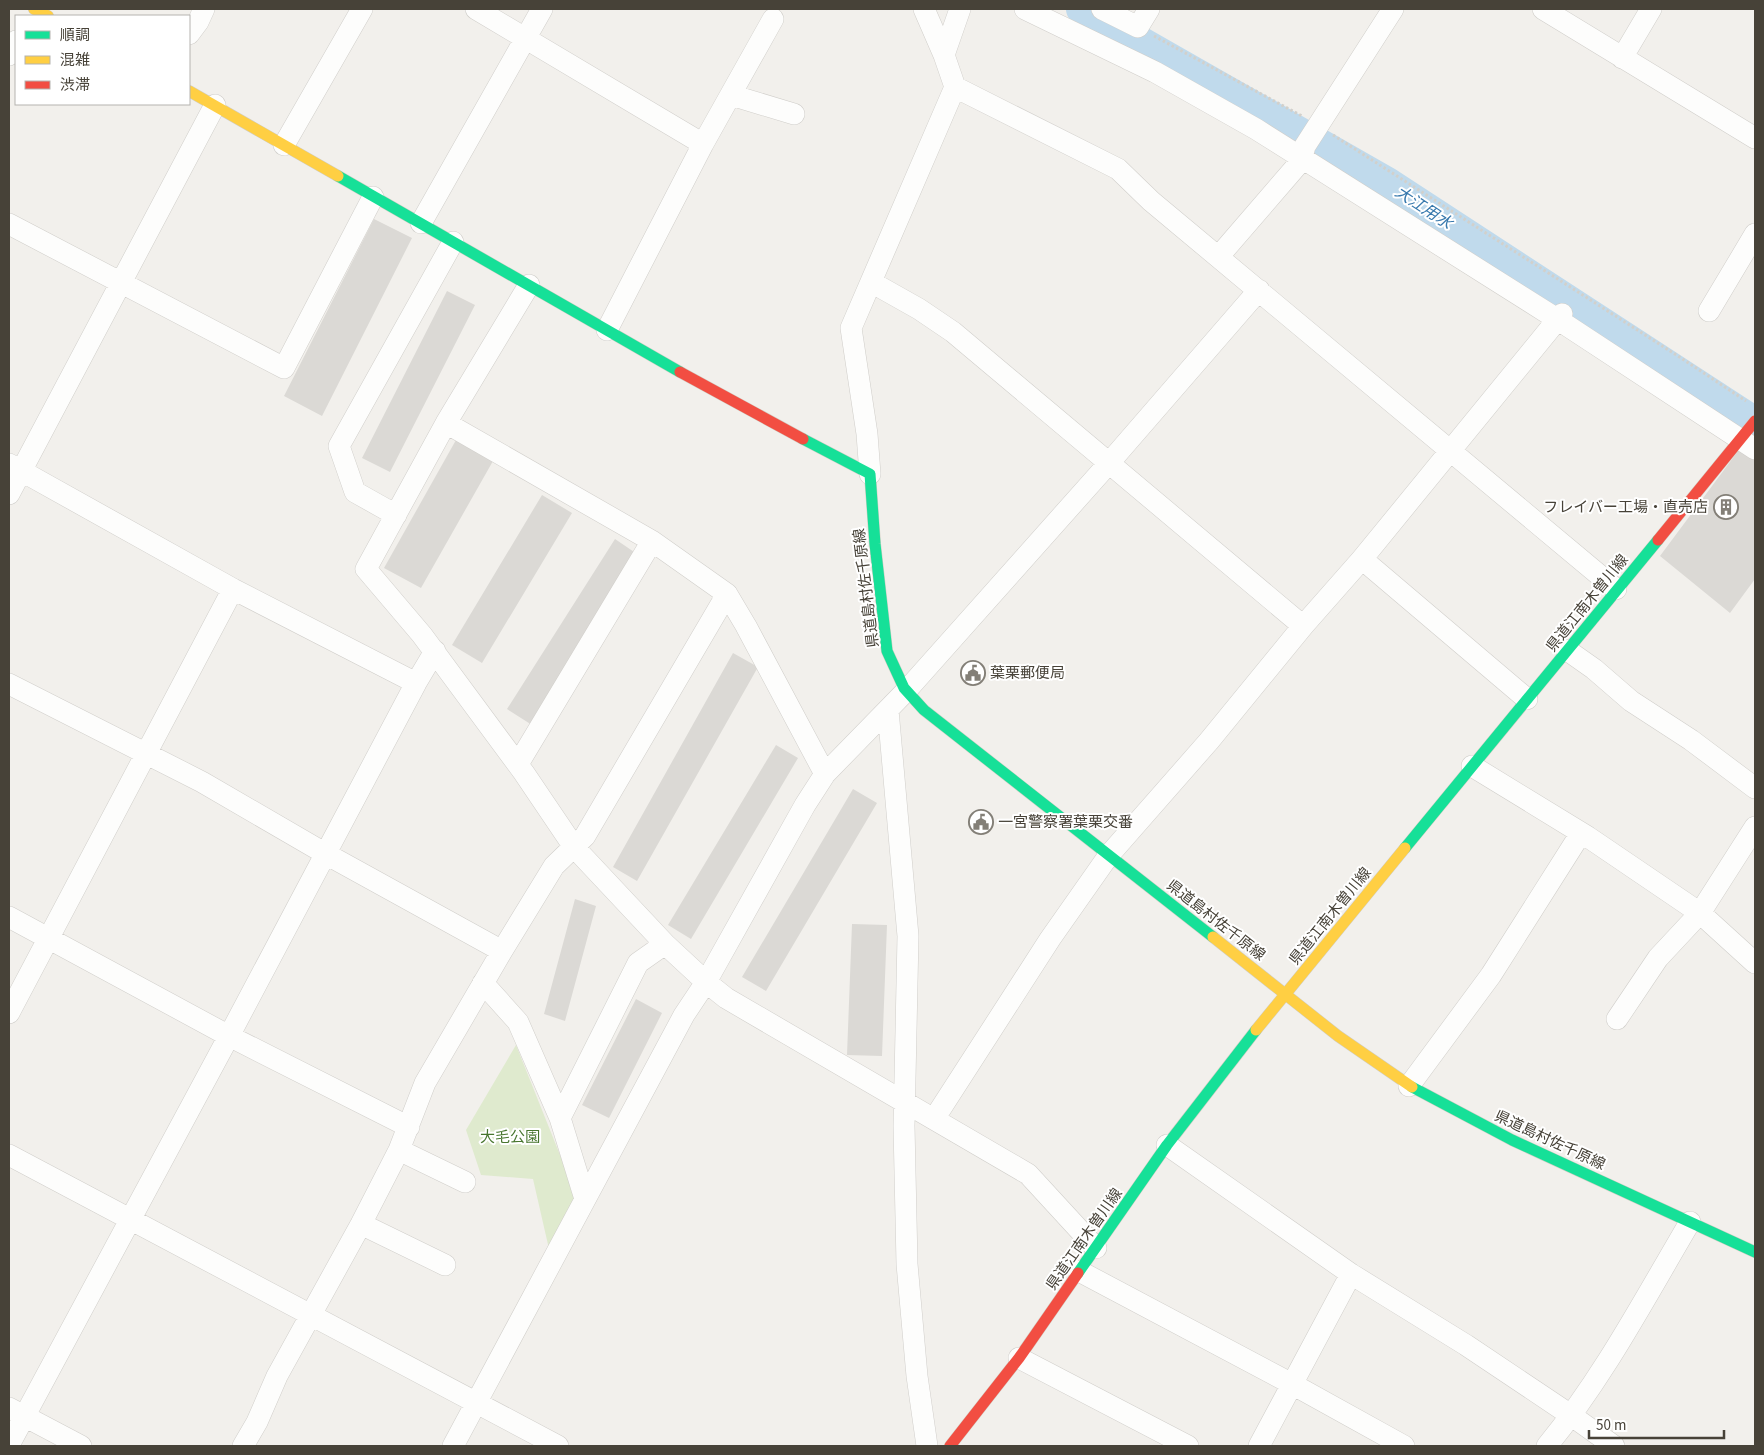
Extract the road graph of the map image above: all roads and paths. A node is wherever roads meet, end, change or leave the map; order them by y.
1 (33, 9) edge
2 (204, 9) edge
3 (362, 9) edge
4 (476, 9) edge
5 (542, 9) edge
6 (924, 9) edge
7 (960, 9) edge
8 (1025, 9) edge
9 (1102, 9) edge
10 (1149, 9) edge
11 (1393, 9) edge
12 (1543, 9) edge
13 (1652, 9) edge
14 (46, 15) edge
15 (773, 19) dead end
16 (1138, 27) junction
17 (190, 33) edge
18 (526, 37) junction
19 (15, 43) edge
20 (9, 55) edge
21 (944, 55) junction
22 (1622, 58) junction
23 (955, 87) junction
24 (190, 92) edge
25 (731, 95) junction
26 (215, 105) junction
27 (794, 114) dead end
28 (1755, 138) edge
29 (1310, 140) junction
30 (703, 144) junction
31 (284, 145) junction
32 (373, 197) junction
33 (421, 223) junction
34 (9, 224) edge
35 (1755, 234) edge
36 (453, 242) junction
37 (1219, 256) junction
38 (871, 282) junction
39 (121, 283) junction
40 (530, 286) junction
41 (1259, 290) junction
42 (1709, 311) dead end
43 (1560, 317) junction
44 (607, 330) junction
45 (1750, 404) dead end
46 (1755, 421) edge
47 (446, 423) junction
48 (1748, 444) edge
49 (1450, 451) junction
50 (1109, 463) junction
51 (15, 468) edge
52 (870, 474) junction
53 (9, 494) edge
54 (396, 516) junction
55 (652, 541) junction
56 (1362, 559) junction
57 (233, 589) junction
58 (1616, 590) junction
59 (726, 594) junction
60 (1303, 626) junction
61 (1567, 650) junction
62 (435, 651) junction
63 (416, 682) junction
64 (9, 684) edge
65 (906, 691) junction
66 (1527, 699) junction
67 (888, 710) junction
68 (145, 753) junction
69 (518, 764) junction
70 (1472, 766) junction
71 (826, 774) junction
72 (1755, 788) edge
73 (1755, 827) edge
74 (1581, 833) junction
75 (574, 847) junction
76 (326, 854) junction
77 (1109, 855) junction
78 (1700, 912) junction
79 (9, 917) edge
80 (49, 938) junction
81 (665, 944) junction
82 (502, 951) junction
83 (1755, 963) edge
84 (706, 982) junction
85 (483, 983) junction
86 (1285, 993) junction
87 (9, 1013) edge
88 (1617, 1019) dead end
89 (229, 1036) junction
90 (1409, 1086) junction
91 (904, 1100) junction
92 (560, 1118) junction
93 (934, 1119) junction
94 (409, 1127) junction
95 (1167, 1145) junction
96 (399, 1150) junction
97 (9, 1155) edge
98 (465, 1182) dead end
99 (585, 1200) junction
100 (129, 1220) junction
101 (1690, 1222) junction
102 (361, 1224) junction
103 (1096, 1248) junction
104 (1755, 1252) edge
105 (445, 1265) dead end
106 (1079, 1271) junction
107 (1351, 1274) junction
108 (310, 1316) junction
109 (1019, 1358) junction
110 (1292, 1384) junction
111 (477, 1403) junction
112 (17, 1412) edge
113 (1572, 1416) junction
114 (9, 1445) edge
115 (81, 1446) edge
116 (243, 1446) edge
117 (453, 1446) edge
118 (558, 1446) edge
119 (927, 1446) edge
120 (950, 1446) edge
121 (1188, 1446) edge
122 (1259, 1446) edge
123 (1404, 1446) edge
124 (1547, 1446) edge
125 (1614, 1446) edge

1 - 14 main road
2 - 17 street
3 - 31 street
4 - 18 street
5 - 18 street
6 - 21 street
7 - 21 street
8 - 29 street
9 - 16 street
10 - 16 street
11 - 29 street
12 - 22 street
13 - 22 street
15 - 25 street
16 - 29 path
18 - 30 street
18 - 33 street
19 - 20 street
21 - 23 street
22 - 28 street
23 - 37 street
23 - 38 street
24 - 26 main road
25 - 27 street
25 - 30 street
26 - 31 main road
26 - 39 street
29 - 37 street
29 - 43 street
29 - 45 path
30 - 44 street
31 - 32 main road
32 - 33 main road
32 - 39 street
33 - 36 main road
34 - 39 street
35 - 42 street
36 - 40 main road
36 - 54 street
37 - 41 street
38 - 50 street
38 - 52 street
39 - 51 street
40 - 44 main road
40 - 47 street
41 - 49 street
41 - 50 street
43 - 48 street
43 - 49 street
44 - 52 main road
46 - 48 main road, 県道江南木曽川線
47 - 54 street
47 - 55 street
48 - 58 main road, 県道江南木曽川線
49 - 56 street
49 - 58 street
50 - 60 street
50 - 65 street
51 - 53 street
51 - 57 street
52 - 65 main road, 県道島村佐千原線
54 - 62 street
55 - 59 street
55 - 69 street
56 - 60 street
56 - 66 street
57 - 63 street
57 - 68 street
58 - 61 main road, 県道江南木曽川線
59 - 71 street
59 - 75 street
60 - 77 street
61 - 66 main road, 県道江南木曽川線
61 - 72 street
62 - 63 street
62 - 69 street
63 - 76 street
64 - 68 street
65 - 67 street
65 - 77 main road, 県道島村佐千原線
66 - 70 main road, 県道江南木曽川線
67 - 71 street
67 - 91 street
68 - 76 street
68 - 80 street
69 - 75 street
70 - 74 street
70 - 86 main road, 県道江南木曽川線
71 - 84 street
73 - 78 street
74 - 78 street
74 - 90 street
75 - 81 street
75 - 82 street
76 - 82 street
76 - 89 street
77 - 86 main road, 県道島村佐千原線
77 - 93 street
78 - 83 street
78 - 88 street
79 - 80 street
80 - 87 street
80 - 89 street
81 - 84 street
81 - 92 street
82 - 85 street
84 - 91 street
84 - 99 street
85 - 92 street
85 - 94 street
86 - 90 main road, 県道島村佐千原線
86 - 95 main road, 県道江南木曽川線
89 - 94 street
89 - 100 street
90 - 101 main road, 県道島村佐千原線
91 - 93 street
91 - 119 street
92 - 99 street
93 - 103 street
94 - 96 street
95 - 103 main road, 県道江南木曽川線
95 - 107 street
96 - 98 street
96 - 102 street
97 - 100 street
99 - 111 street
100 - 108 street
100 - 112 street
101 - 104 main road, 県道島村佐千原線
101 - 113 street
102 - 105 street
102 - 108 street
103 - 106 main road, 県道江南木曽川線
106 - 109 main road, 県道江南木曽川線
106 - 110 street
107 - 110 street
107 - 113 street
108 - 111 street
108 - 116 street
109 - 120 main road, 県道江南木曽川線
109 - 121 street
110 - 122 street
110 - 123 street
111 - 117 street
111 - 118 street
112 - 114 street
112 - 115 street
113 - 124 street
113 - 125 street

